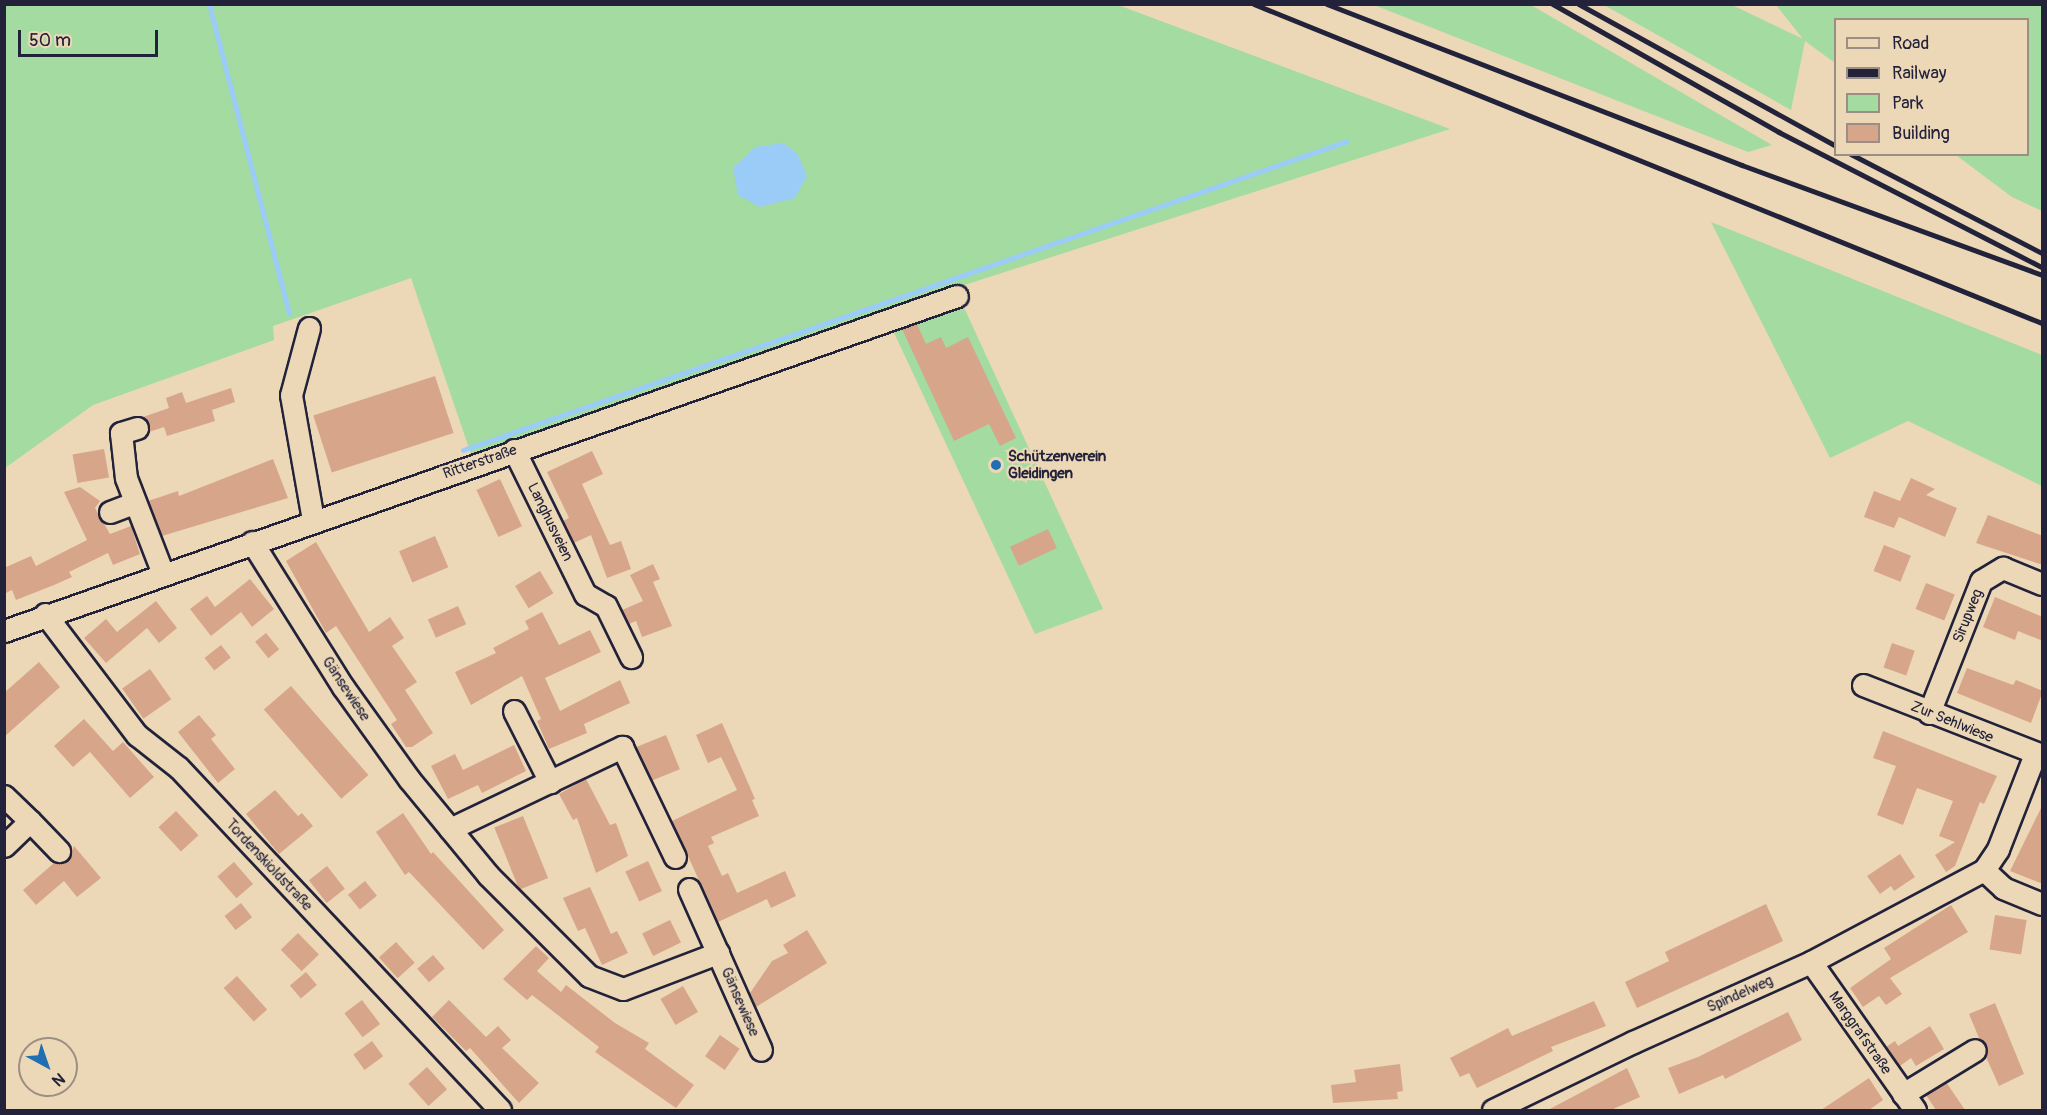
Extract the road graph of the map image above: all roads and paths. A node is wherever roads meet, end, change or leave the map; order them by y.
1 (957, 296) dead end
2 (309, 328) dead end
3 (137, 428) dead end
4 (514, 450) junction
5 (134, 503) junction
6 (110, 512) dead end
7 (313, 520) junction
8 (252, 542) junction
9 (163, 573) junction
10 (2043, 584) edge
11 (45, 614) junction
12 (4, 631) edge
13 (631, 657) dead end
14 (1863, 685) dead end
15 (514, 711) dead end
16 (1929, 713) junction
17 (2039, 754) edge
18 (550, 782) junction
19 (4, 796) edge
20 (30, 821) junction
21 (450, 829) junction
22 (4, 846) edge
23 (59, 850) dead end
24 (675, 857) dead end
25 (1984, 870) junction
26 (690, 889) dead end
27 (2043, 904) edge
28 (718, 953) junction
29 (1811, 962) junction
30 (761, 1050) dead end
31 (1975, 1050) dead end
32 (1906, 1104) edge
33 (500, 1110) edge
34 (1494, 1110) edge

1 - 4 street, Ritterstraße
2 - 7 street
3 - 5 street
4 - 7 street, Ritterstraße
4 - 13 street, Langhusveien
5 - 6 street
5 - 9 street
7 - 8 street, Ritterstraße
8 - 9 street, Ritterstraße
8 - 21 street, Gänsewiese
9 - 11 street, Ritterstraße
10 - 16 street, Sirupweg
11 - 12 street, Ritterstraße
11 - 33 street, Tordenskioldstraße
14 - 16 street, Zur Sehlwiese
15 - 18 street
16 - 17 street, Zur Sehlwiese
17 - 25 street
18 - 21 street
18 - 24 street
19 - 20 street
20 - 22 street
20 - 23 street
21 - 28 street, Gänsewiese
25 - 27 street
25 - 29 street, Spindelweg
26 - 28 street, Gänsewiese
28 - 30 street, Gänsewiese
29 - 32 street, Marggrafstraße
29 - 34 street, Spindelweg
31 - 32 street

